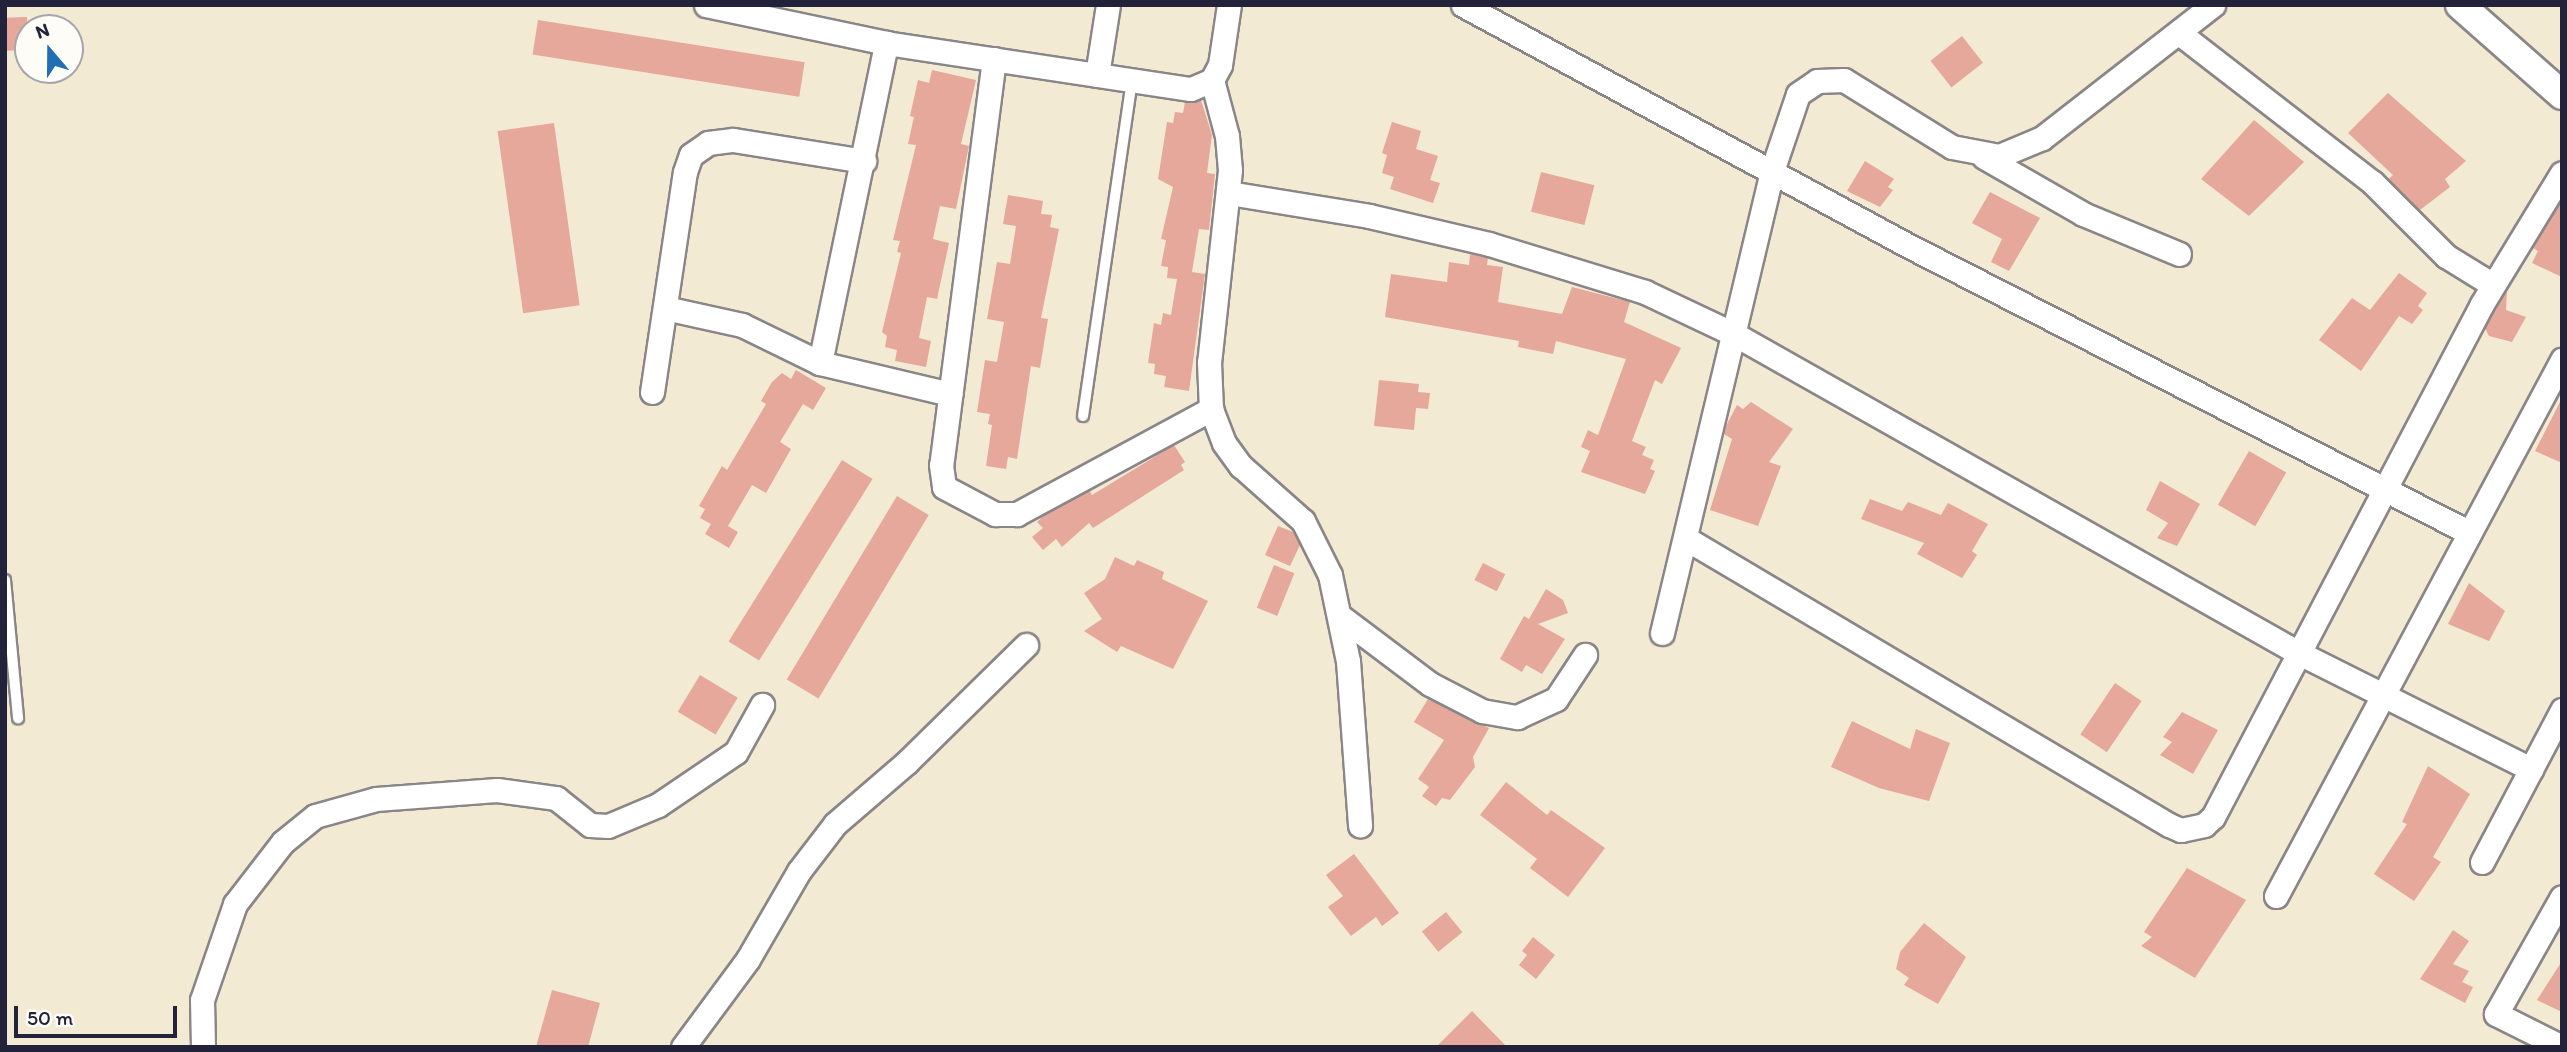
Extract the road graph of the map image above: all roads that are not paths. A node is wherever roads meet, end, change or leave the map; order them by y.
1 (706, 5) edge
2 (1108, 5) edge
3 (1229, 5) edge
4 (1463, 5) edge
5 (2213, 5) edge
6 (2460, 5) edge
7 (2179, 33) junction
8 (886, 43) junction
9 (994, 59) junction
10 (1097, 75) junction
11 (1212, 79) junction
12 (1132, 81) junction
13 (2562, 95) edge
14 (1984, 157) junction
15 (864, 161) junction
16 (1772, 172) junction
17 (2562, 173) edge
18 (1228, 193) junction
19 (2179, 254) dead end
20 (2493, 285) junction
21 (665, 308) junction
22 (1734, 334) junction
23 (2562, 360) edge
24 (820, 363) junction
25 (652, 392) dead end
26 (950, 394) junction
27 (1211, 409) junction
28 (1083, 416) dead end
29 (2385, 489) junction
30 (2470, 533) junction
31 (1685, 538) junction
32 (5, 580) edge
33 (1341, 617) junction
34 (1662, 633) dead end
35 (1026, 645) dead end
36 (2297, 652) junction
37 (1585, 655) dead end
38 (2383, 695) junction
39 (762, 705) dead end
40 (2562, 710) edge
41 (18, 719) dead end
42 (2531, 769) junction
43 (1360, 826) dead end
44 (2482, 862) dead end
45 (2276, 896) dead end
46 (2561, 901) edge
47 (203, 1047) edge
48 (683, 1047) edge
49 (2562, 1047) edge

1 - 8 street
2 - 10 street
3 - 11 street
4 - 16 street
5 - 7 street
6 - 13 street
7 - 14 street
7 - 20 street
8 - 9 street
8 - 15 street
9 - 10 street
9 - 26 street
10 - 12 street
11 - 12 street
11 - 18 street
12 - 28 lane
14 - 16 street
14 - 19 street
15 - 21 street
15 - 24 street
16 - 22 street
16 - 29 street
17 - 20 street
18 - 22 street
18 - 27 street
20 - 29 street
21 - 24 street
21 - 25 street
22 - 31 street
22 - 36 street
23 - 30 street
24 - 26 street
26 - 27 street
27 - 33 street
29 - 30 street
29 - 36 street
30 - 38 street
31 - 34 street
31 - 36 street
32 - 41 lane
33 - 37 street
33 - 43 street
35 - 48 street
36 - 38 street
38 - 42 street
38 - 45 street
39 - 47 street
40 - 42 street
42 - 44 street
46 - 49 street

